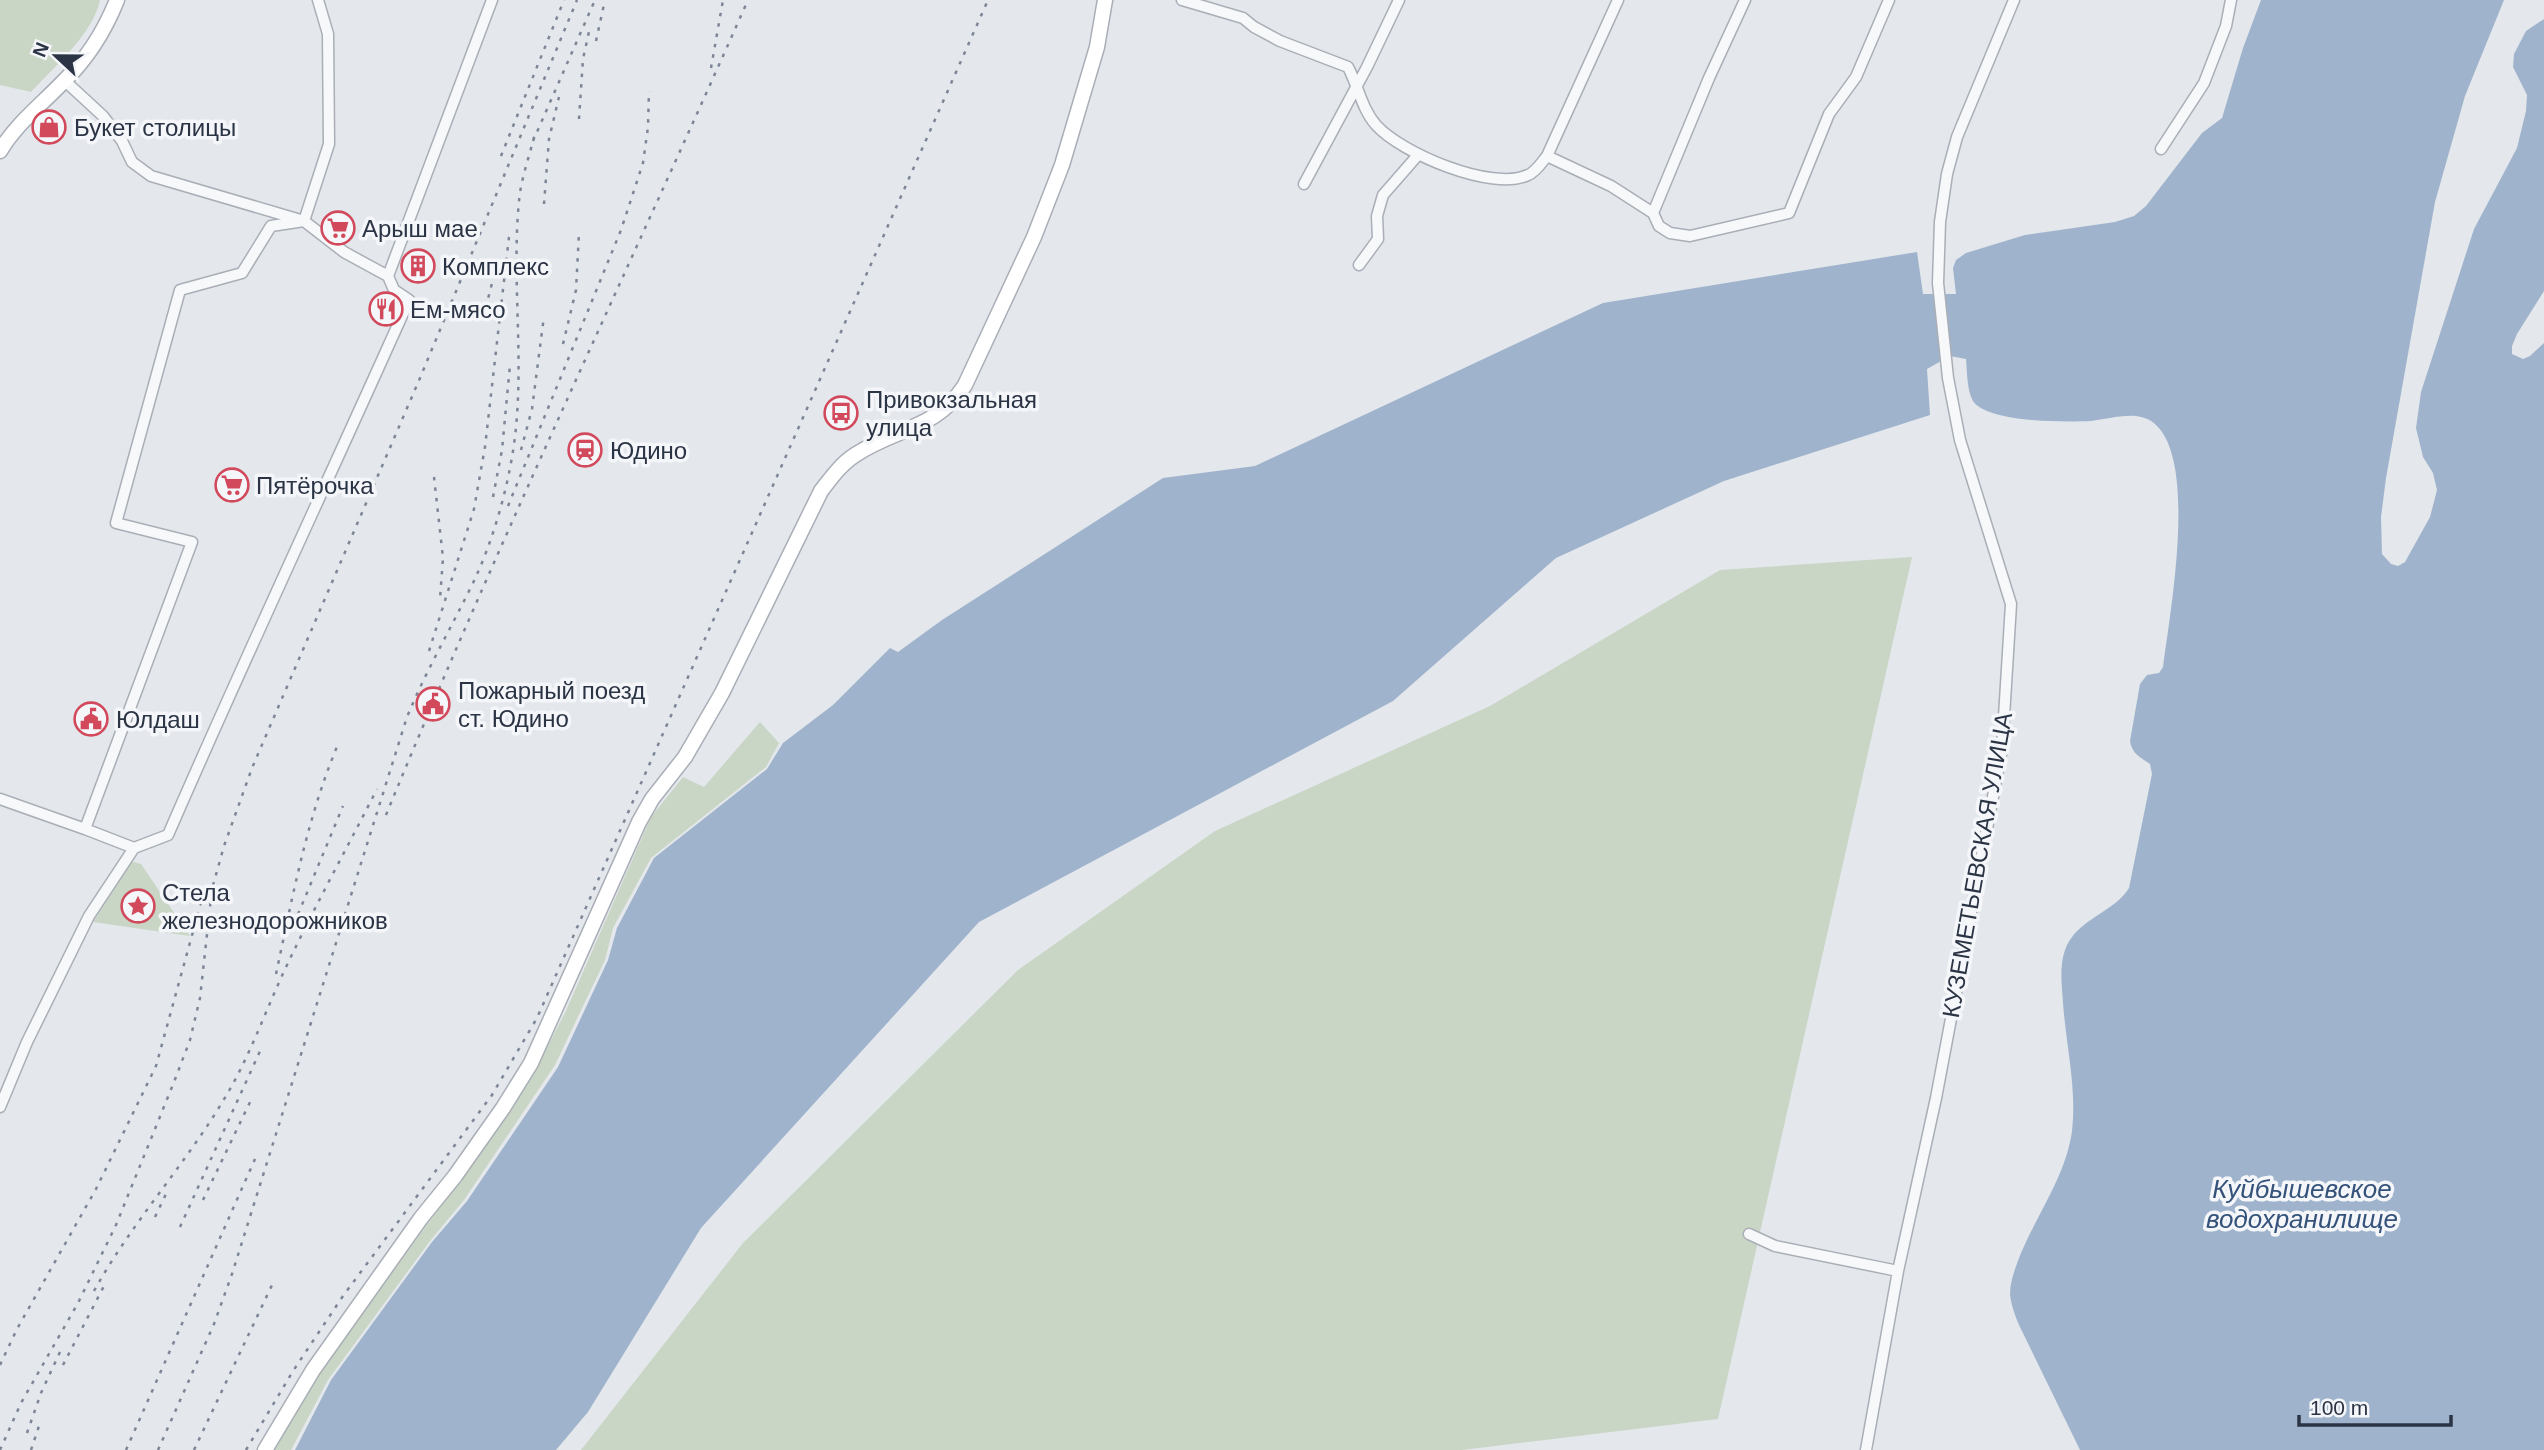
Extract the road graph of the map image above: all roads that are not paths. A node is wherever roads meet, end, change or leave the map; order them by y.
1 (117, 0) edge
2 (318, 0) edge
3 (492, 0) edge
4 (1105, 0) edge
5 (1182, 0) edge
6 (1399, 0) edge
7 (1618, 0) edge
8 (1745, 0) edge
9 (1889, 0) edge
10 (2014, 0) edge
11 (2231, 0) edge
12 (65, 81) junction
13 (1356, 83) junction
14 (2161, 149) dead end
15 (0, 151) edge
16 (1419, 155) junction
17 (1547, 156) junction
18 (1304, 184) dead end
19 (1653, 213) junction
20 (304, 221) junction
21 (1359, 265) dead end
22 (388, 275) junction
23 (0, 799) edge
24 (85, 829) junction
25 (134, 848) junction
26 (0, 1108) edge
27 (1749, 1234) dead end
28 (1898, 1271) junction
29 (265, 1450) edge
30 (1866, 1450) edge

1 - 12 main road
2 - 20 street
3 - 22 street
4 - 29 main road
5 - 13 street
6 - 13 street
7 - 17 street
8 - 19 street
9 - 19 street
10 - 28 street, КУЗЕМЕТЬЕВСКАЯ УЛИЦА
11 - 14 street
12 - 15 main road
12 - 20 street
13 - 16 street
13 - 18 street
16 - 17 street
16 - 21 street
17 - 19 street
20 - 22 street
20 - 24 street
22 - 25 street
23 - 24 street
24 - 25 street
25 - 26 street
27 - 28 street
28 - 30 street, КУЗЕМЕТЬЕВСКАЯ УЛИЦА

